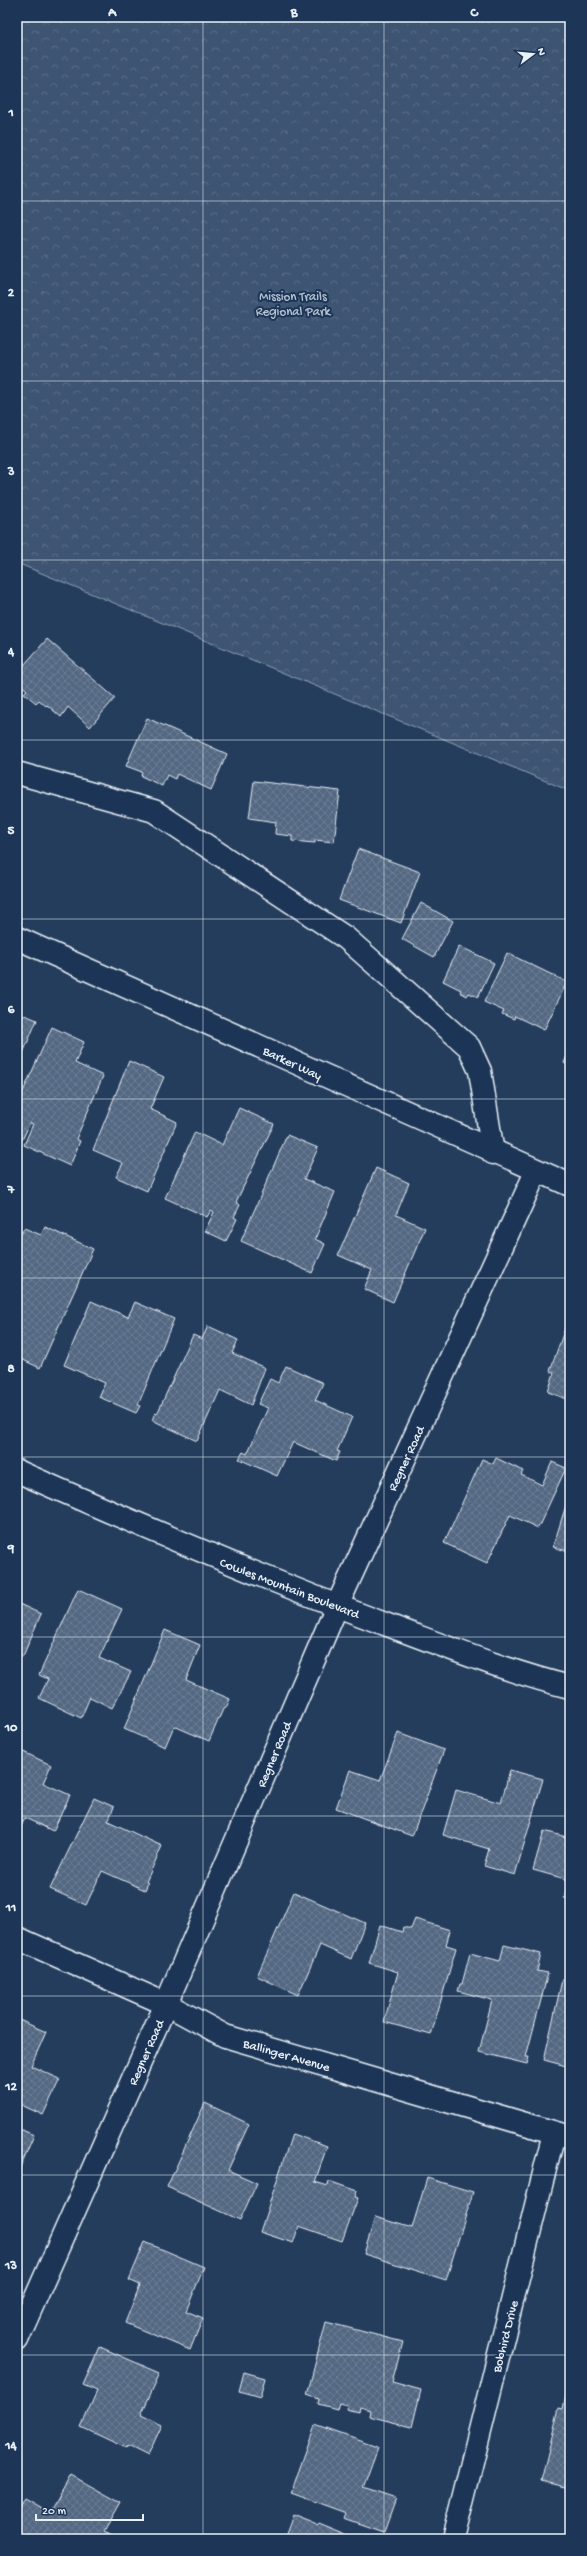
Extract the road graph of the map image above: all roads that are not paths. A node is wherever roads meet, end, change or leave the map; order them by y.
1 (17, 773) edge
2 (17, 938) edge
3 (493, 1152) junction
4 (536, 1172) junction
5 (570, 1185) edge
6 (17, 1471) edge
7 (337, 1606) junction
8 (570, 1688) edge
9 (17, 1938) edge
10 (166, 2004) junction
11 (562, 2135) edge
12 (17, 2340) edge
13 (453, 2539) edge

1 - 3 street
2 - 3 street, Barker Way
3 - 4 street, Barker Way
4 - 5 street, Barker Way
4 - 7 street, Regner Road
6 - 7 street, Cowles Mountain Boulevard
7 - 8 street, Cowles Mountain Boulevard
7 - 10 street, Regner Road
9 - 10 street, Ballinger Avenue
10 - 11 street, Ballinger Avenue
10 - 12 street, Regner Road
11 - 13 street, Bobhird Drive

